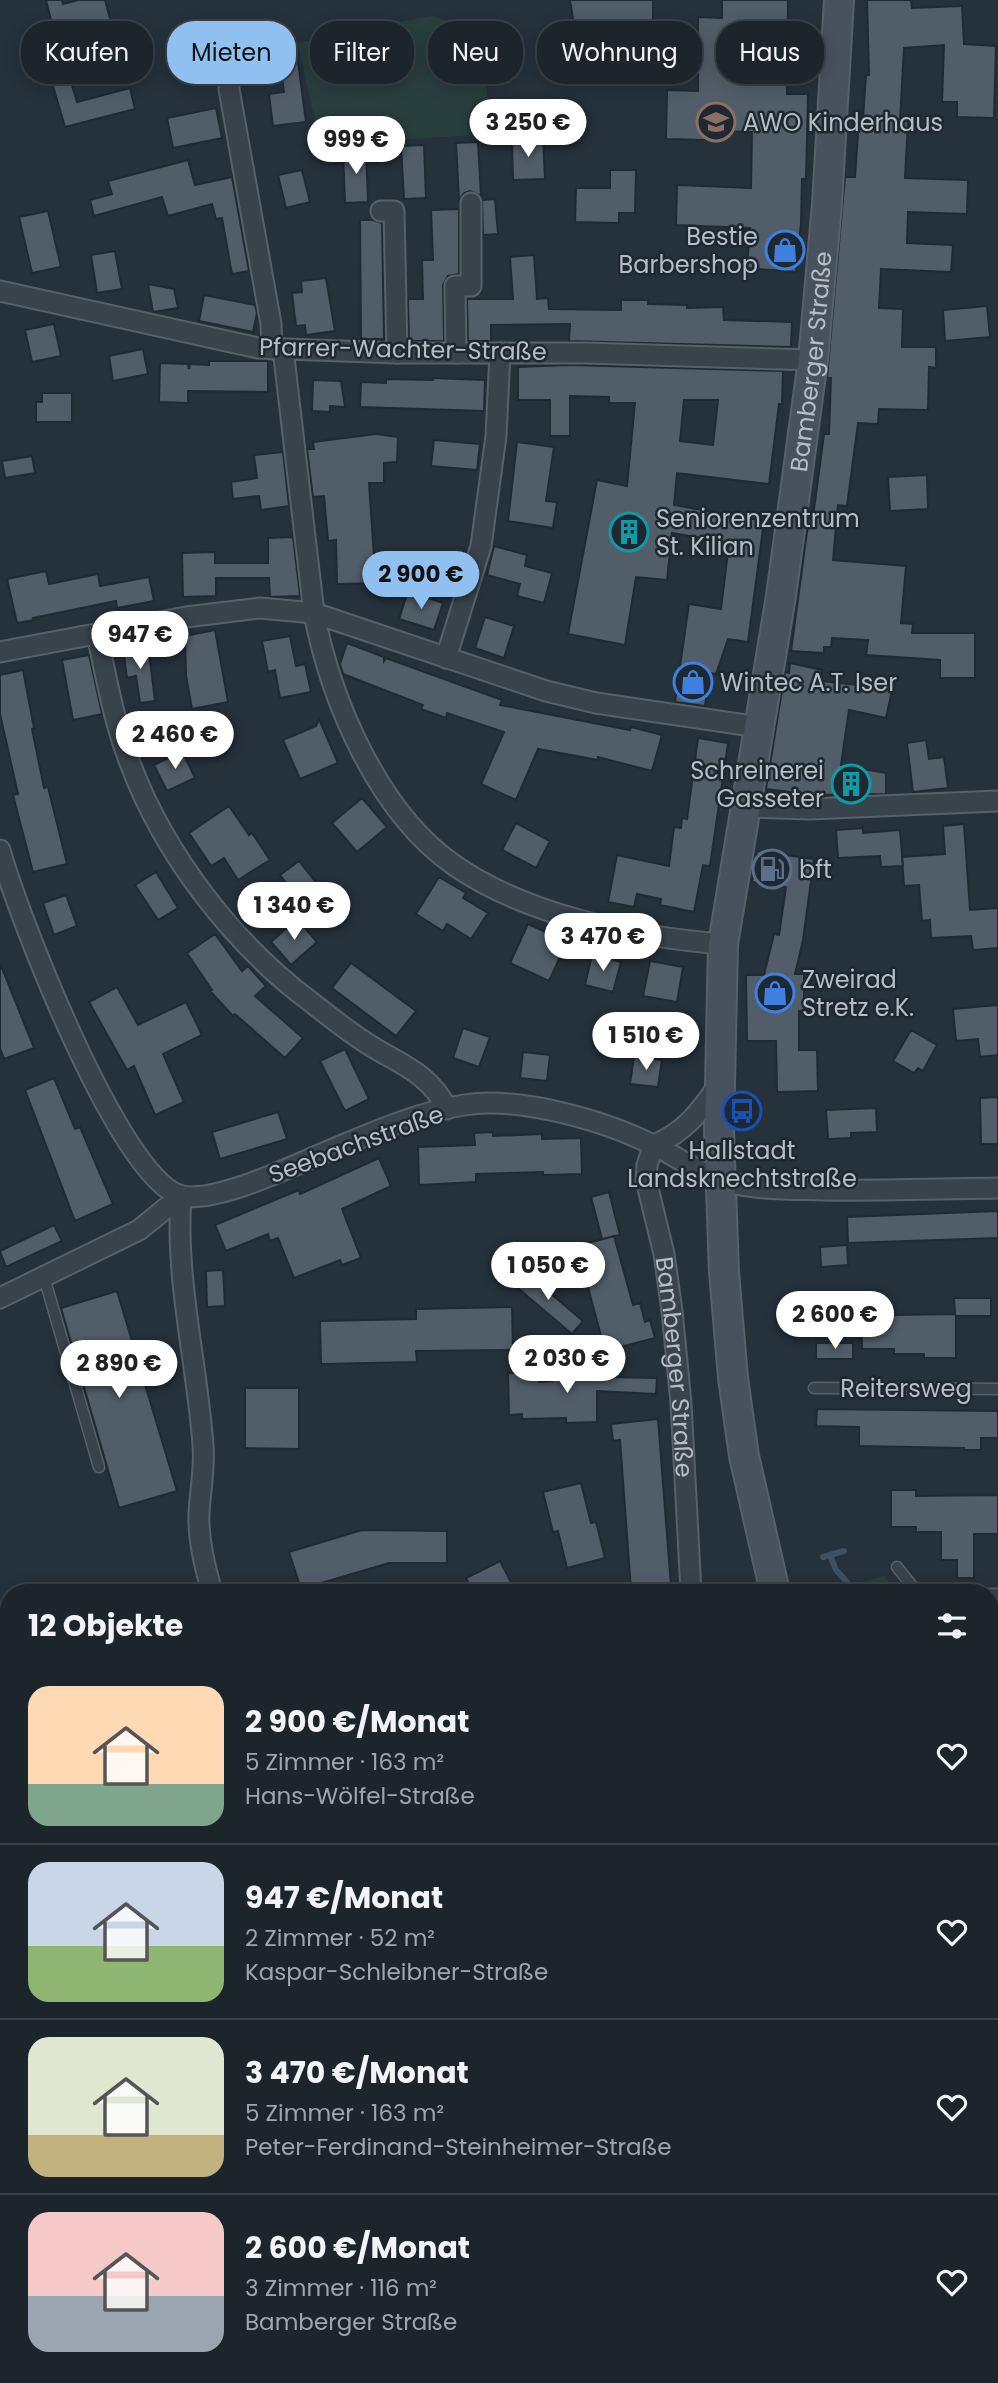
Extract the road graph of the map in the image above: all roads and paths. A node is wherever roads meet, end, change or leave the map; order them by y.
1 (839, 0) edge
2 (229, 89) dead end
3 (471, 203) dead end
4 (381, 211) dead end
5 (0, 291) edge
6 (278, 349) junction
7 (397, 353) junction
8 (456, 353) junction
9 (500, 353) junction
10 (813, 360) junction
11 (314, 613) junction
12 (97, 634) junction
13 (0, 652) edge
14 (446, 658) junction
15 (759, 727) junction
16 (998, 801) edge
17 (747, 807) junction
18 (0, 850) edge
19 (4, 880) edge
20 (723, 944) junction
21 (719, 1084) junction
22 (446, 1109) junction
23 (654, 1145) junction
24 (719, 1180) junction
25 (998, 1188) edge
26 (181, 1196) junction
27 (44, 1277) junction
28 (0, 1298) edge
29 (814, 1388) dead end
30 (998, 1389) edge
31 (99, 1466) dead end
32 (897, 1567) dead end
33 (210, 1584) edge
34 (691, 1584) edge
35 (773, 1584) edge
36 (911, 1584) edge

1 - 10 main road, Bamberger Straße
2 - 6 street
3 - 8 street
4 - 7 street
5 - 6 street, Pfarrer-Wachter-Straße
6 - 7 street, Pfarrer-Wachter-Straße
6 - 11 street
7 - 8 street, Pfarrer-Wachter-Straße
8 - 9 street, Pfarrer-Wachter-Straße
9 - 10 street, Pfarrer-Wachter-Straße
9 - 14 street
10 - 15 main road, Bamberger Straße
11 - 12 street
11 - 14 street
11 - 20 street
12 - 13 street
12 - 22 street
14 - 15 street
15 - 17 main road, Bamberger Straße
16 - 17 street
17 - 20 main road, Bamberger Straße
18 - 19 street
19 - 26 street
20 - 21 main road, Bamberger Straße
21 - 23 street
21 - 24 main road, Bamberger Straße
22 - 23 street, Seebachstraße
22 - 26 street, Seebachstraße
23 - 24 street, Seebachstraße
23 - 34 street, Bamberger Straße
24 - 25 street, Seebachstraße
24 - 35 main road, Bamberger Straße
26 - 27 street
26 - 33 street
27 - 28 street
27 - 31 lane
29 - 30 lane, Reitersweg
32 - 36 lane

